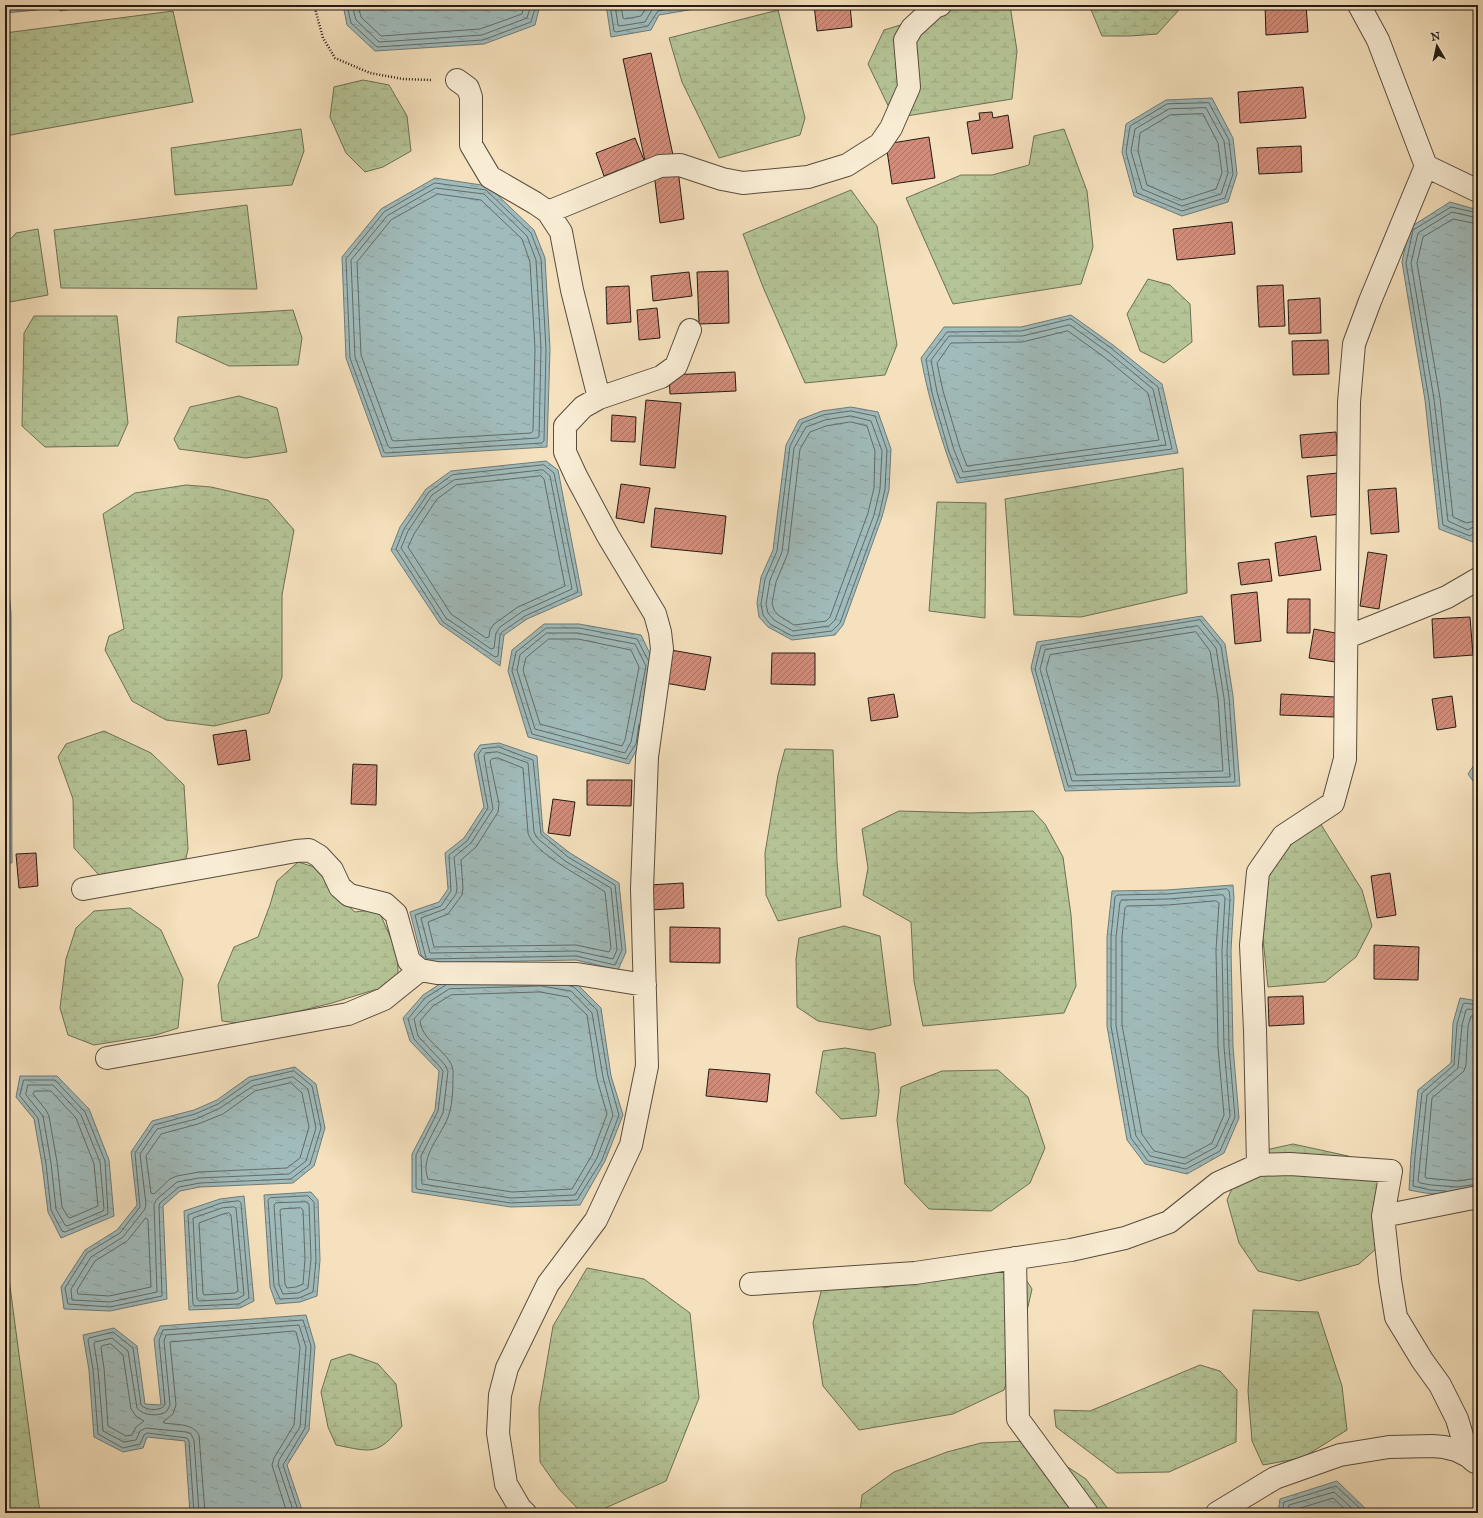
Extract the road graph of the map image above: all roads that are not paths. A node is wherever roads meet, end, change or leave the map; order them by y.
1 (940, 5) edge
2 (1359, 5) edge
3 (457, 80) road end
4 (1426, 166) junction
5 (1478, 191) edge
6 (548, 212) junction
7 (690, 330) dead end
8 (599, 398) junction
9 (1478, 579) edge
10 (1347, 637) junction
11 (83, 889) dead end
12 (420, 970) junction
13 (645, 985) junction
14 (107, 1058) dead end
15 (1258, 1165) junction
16 (1478, 1197) edge
17 (1384, 1216) junction
18 (1015, 1258) junction
19 (750, 1284) dead end
20 (1473, 1461) edge
21 (525, 1513) edge
22 (1087, 1513) edge
23 (1217, 1513) edge

1 - 6 street
2 - 4 street
3 - 6 street
4 - 5 street
4 - 10 street
6 - 8 street
7 - 8 street
8 - 13 street
9 - 10 street
10 - 15 street
11 - 12 street
12 - 13 street
12 - 14 street
13 - 21 street
15 - 17 street
15 - 18 street
16 - 17 street
17 - 20 street
18 - 19 street
18 - 22 street
20 - 23 street

